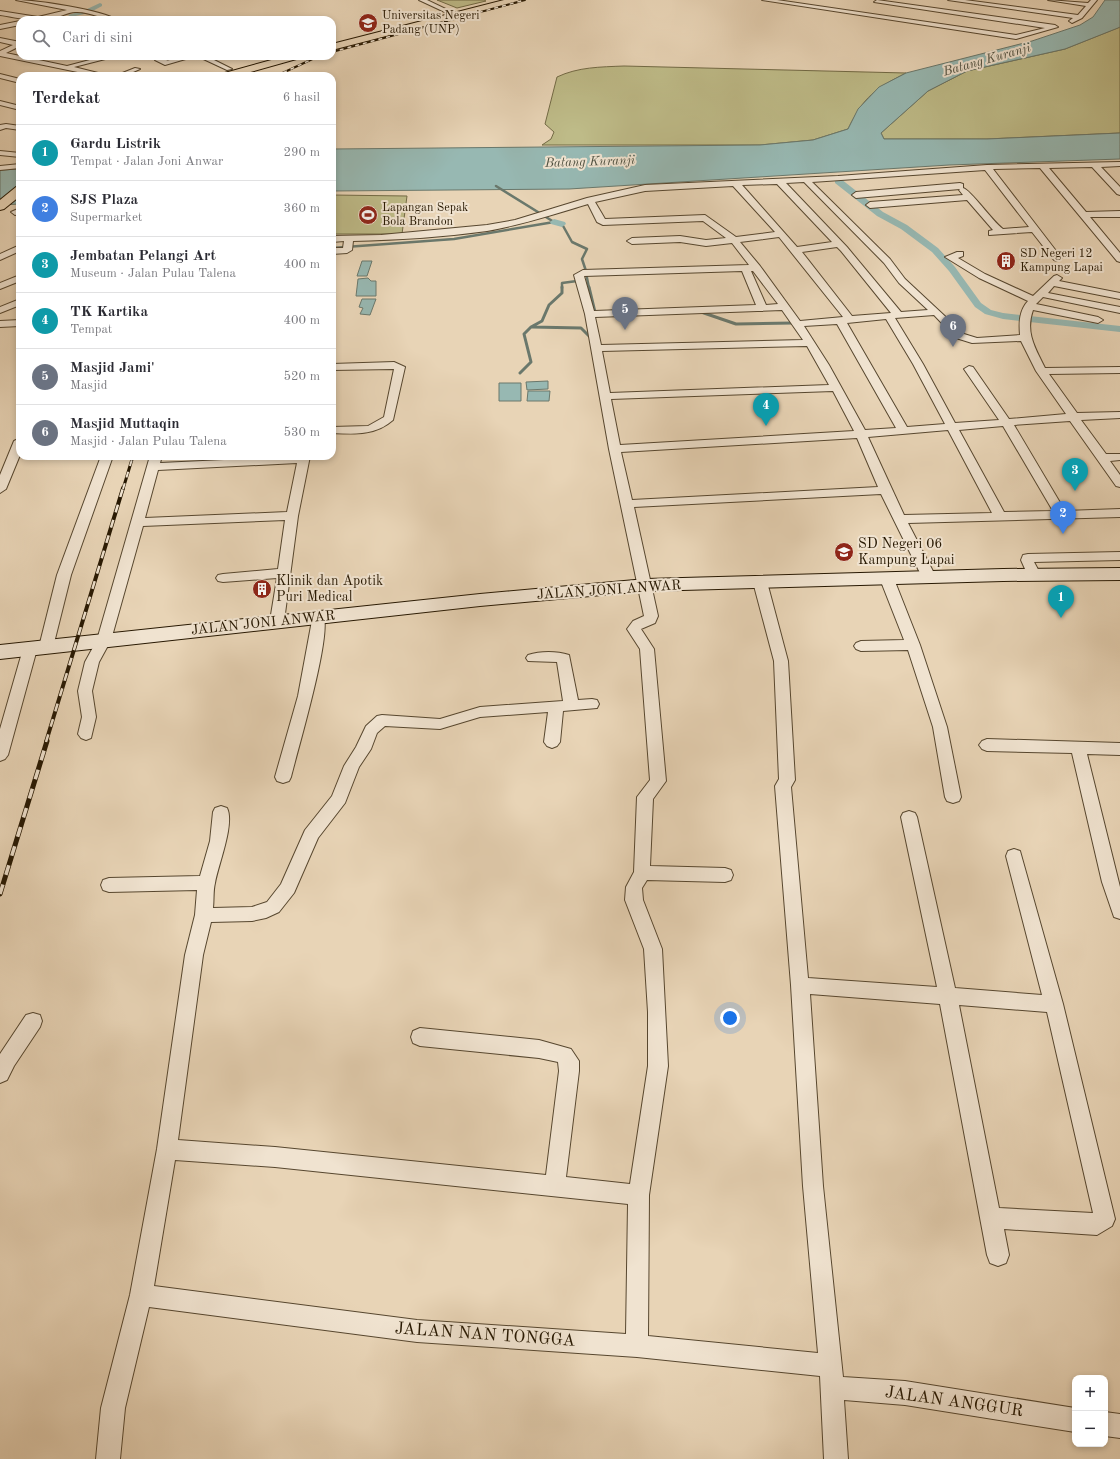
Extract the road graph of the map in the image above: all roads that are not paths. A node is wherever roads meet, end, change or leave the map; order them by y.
1 (19, 0) edge
2 (433, 0) edge
3 (501, 0) edge
4 (515, 0) edge
5 (765, 0) edge
6 (951, 0) edge
7 (1051, 0) edge
8 (423, 1) edge
9 (878, 1) edge
10 (1092, 2) edge
11 (824, 3) dead end
12 (818, 8) junction
13 (74, 9) junction
14 (88, 12) junction
15 (455, 12) junction
16 (0, 13) edge
17 (862, 14) junction
18 (16, 16) edge
19 (55, 16) edge
20 (70, 16) edge
21 (101, 16) edge
22 (1080, 17) junction
23 (16, 24) edge
24 (1058, 25) junction
25 (0, 27) edge
26 (16, 27) edge
27 (0, 30) edge
28 (389, 31) junction
29 (0, 40) edge
30 (336, 42) edge
31 (16, 43) edge
32 (16, 46) edge
33 (336, 46) edge
34 (0, 54) edge
35 (16, 57) edge
36 (30, 60) edge
37 (96, 60) edge
38 (158, 60) edge
39 (177, 60) edge
40 (205, 60) edge
41 (267, 60) edge
42 (280, 60) edge
43 (65, 67) junction
44 (137, 69) dead end
45 (88, 72) edge
46 (129, 72) edge
47 (222, 72) edge
48 (226, 72) edge
49 (227, 72) edge
50 (0, 76) edge
51 (16, 80) edge
52 (0, 103) edge
53 (16, 107) edge
54 (0, 128) edge
55 (16, 128) edge
56 (0, 153) edge
57 (16, 155) edge
58 (1120, 164) edge
59 (1042, 165) junction
60 (16, 166) edge
61 (987, 166) junction
62 (1096, 166) junction
63 (0, 168) edge
64 (1120, 168) edge
65 (945, 172) junction
66 (806, 179) junction
67 (779, 181) junction
68 (735, 183) junction
69 (16, 184) edge
70 (960, 186) junction
71 (1119, 190) edge
72 (856, 195) dead end
73 (970, 197) junction
74 (590, 200) junction
75 (870, 205) dead end
76 (0, 206) edge
77 (1120, 214) edge
78 (1082, 215) junction
79 (674, 229) junction
80 (1034, 229) junction
81 (782, 234) junction
82 (336, 240) edge
83 (734, 240) junction
84 (632, 241) dead end
85 (348, 244) junction
86 (839, 244) junction
87 (336, 249) edge
88 (16, 250) edge
89 (796, 250) junction
90 (960, 254) dead end
91 (0, 257) edge
92 (1057, 258) dead end
93 (1120, 259) edge
94 (757, 268) junction
95 (746, 269) junction
96 (16, 280) edge
97 (0, 286) edge
98 (1120, 296) edge
99 (16, 304) edge
100 (784, 307) junction
101 (1031, 307) junction
102 (762, 308) junction
103 (0, 310) edge
104 (1120, 310) edge
105 (936, 312) junction
106 (590, 314) junction
107 (893, 315) junction
108 (846, 320) junction
109 (1098, 320) dead end
110 (16, 323) edge
111 (0, 324) edge
112 (797, 324) junction
113 (1025, 338) junction
114 (809, 343) junction
115 (596, 348) junction
116 (336, 366) edge
117 (969, 369) dead end
118 (1120, 370) edge
119 (1041, 372) junction
120 (836, 388) junction
121 (606, 396) junction
122 (1120, 414) edge
123 (1073, 417) junction
124 (1006, 422) junction
125 (952, 426) junction
126 (336, 430) edge
127 (904, 431) junction
128 (861, 434) junction
129 (615, 449) junction
130 (16, 451) edge
131 (1120, 457) edge
132 (1102, 458) junction
133 (106, 460) edge
134 (192, 460) edge
135 (303, 460) edge
136 (155, 461) edge
137 (1120, 483) edge
138 (0, 489) edge
139 (885, 490) junction
140 (627, 504) junction
141 (1120, 513) edge
142 (1062, 514) junction
143 (292, 516) junction
144 (1000, 516) junction
145 (901, 519) junction
146 (136, 522) junction
147 (1120, 556) edge
148 (284, 573) junction
149 (1120, 574) edge
150 (1034, 575) junction
151 (929, 577) junction
152 (223, 578) dead end
153 (887, 579) junction
154 (760, 582) junction
155 (646, 585) junction
156 (318, 618) junction
157 (277, 622) junction
158 (102, 640) junction
159 (913, 645) junction
160 (861, 646) dead end
161 (38, 648) junction
162 (0, 652) edge
163 (533, 658) dead end
164 (592, 704) dead end
165 (563, 706) junction
166 (86, 734) dead end
167 (552, 742) dead end
168 (987, 745) dead end
169 (1078, 748) junction
170 (1120, 749) edge
171 (0, 755) edge
172 (283, 776) dead end
173 (953, 797) dead end
174 (220, 812) dead end
175 (908, 817) dead end
176 (1014, 856) dead end
177 (642, 873) junction
178 (725, 875) dead end
179 (206, 883) junction
180 (109, 885) dead end
181 (1120, 912) edge
182 (204, 915) junction
183 (800, 985) junction
184 (948, 998) junction
185 (1054, 1004) junction
186 (33, 1021) dead end
187 (420, 1038) dead end
188 (0, 1074) edge
189 (167, 1149) junction
190 (555, 1185) junction
191 (639, 1195) junction
192 (991, 1218) junction
193 (998, 1255) dead end
194 (141, 1295) junction
195 (637, 1346) junction
196 (832, 1377) junction
197 (1072, 1420) edge
198 (108, 1459) edge
199 (836, 1459) edge

1 - 13 street
2 - 8 street
2 - 15 street
3 - 15 main road
4 - 28 main road
5 - 12 street
6 - 22 street
7 - 10 street
8 - 15 street
9 - 17 street
9 - 24 street
10 - 22 street
11 - 12 street
12 - 17 street
13 - 14 street
13 - 19 street
14 - 20 street
14 - 21 street
15 - 28 main road
16 - 18 street
17 - 24 street
22 - 24 street
23 - 25 street
26 - 27 street
28 - 30 main road
28 - 33 main road
29 - 31 street
32 - 34 street
34 - 35 street
36 - 43 street
37 - 43 street
38 - 39 street
40 - 47 street
41 - 48 main road
42 - 49 main road
43 - 45 street
44 - 46 street
50 - 51 street
52 - 53 street
54 - 55 street
56 - 57 street
58 - 62 street
59 - 61 street
59 - 62 street
59 - 78 street
60 - 63 street
61 - 65 street
61 - 80 street
62 - 64 street
62 - 71 street
65 - 66 street
65 - 70 street
66 - 67 street
66 - 105 street
67 - 68 street
67 - 86 street
68 - 74 street
68 - 81 street
69 - 76 main road
70 - 72 street
70 - 73 street
73 - 75 street
73 - 80 street
74 - 79 street
74 - 85 street
77 - 78 street
78 - 93 street
79 - 83 street
79 - 83 street
79 - 84 street
80 - 92 street
81 - 83 street
81 - 89 street
82 - 85 street
83 - 94 street
85 - 87 street
86 - 89 street
86 - 107 street
88 - 91 street
89 - 108 street
90 - 101 street
94 - 95 street
94 - 100 street
95 - 102 street
95 - 106 street
96 - 97 street
98 - 101 street
99 - 103 street
100 - 102 street
100 - 112 street
101 - 104 street
101 - 109 street
101 - 113 street
102 - 106 street
105 - 107 street
105 - 113 street
106 - 115 street
107 - 108 street
107 - 125 street
108 - 112 street
108 - 127 street
110 - 111 street
112 - 114 street
113 - 119 street
114 - 115 street
114 - 120 street
115 - 121 street
116 - 126 street
117 - 124 street
118 - 119 street
119 - 123 street
120 - 121 street
120 - 128 street
121 - 129 street
122 - 123 street
123 - 124 street
123 - 132 street
124 - 125 street
124 - 142 street
125 - 127 street
125 - 144 street
127 - 128 street
128 - 129 street
128 - 139 street
129 - 140 street
130 - 138 street
131 - 132 street
132 - 137 street
133 - 161 street
134 - 136 street
135 - 143 street
136 - 146 street
139 - 140 street
139 - 145 street
140 - 155 street
141 - 142 street
142 - 144 street
143 - 146 street
143 - 148 street
144 - 145 street
145 - 151 street
146 - 158 street
147 - 150 street
148 - 152 street
148 - 157 street
149 - 150 main road, JALAN JONI ANWAR
150 - 151 main road, JALAN JONI ANWAR
151 - 153 main road, JALAN JONI ANWAR
153 - 154 main road, JALAN JONI ANWAR
153 - 159 street
154 - 155 main road, JALAN JONI ANWAR
154 - 183 street
155 - 156 main road, JALAN JONI ANWAR
155 - 177 street
156 - 157 main road, JALAN JONI ANWAR
156 - 172 street
157 - 158 main road, JALAN JONI ANWAR
158 - 161 main road, JALAN JONI ANWAR
158 - 166 street
159 - 160 street
159 - 173 street
161 - 162 main road, JALAN JONI ANWAR
161 - 171 street
163 - 165 street
164 - 165 street
165 - 167 street
165 - 182 street
168 - 169 street
169 - 170 street
169 - 181 street
174 - 179 street
175 - 184 street
176 - 185 street
177 - 178 street
177 - 191 street
179 - 180 street
179 - 182 street
182 - 189 street
183 - 184 street
183 - 196 street
184 - 185 street
184 - 192 street
185 - 192 street
186 - 188 street
187 - 190 street
189 - 190 street
189 - 194 street
190 - 191 street
191 - 195 street
192 - 193 street
194 - 195 street, JALAN NAN TONGGA
194 - 198 street
195 - 196 street, JALAN NAN TONGGA
196 - 197 street, JALAN ANGGUR
196 - 199 street

